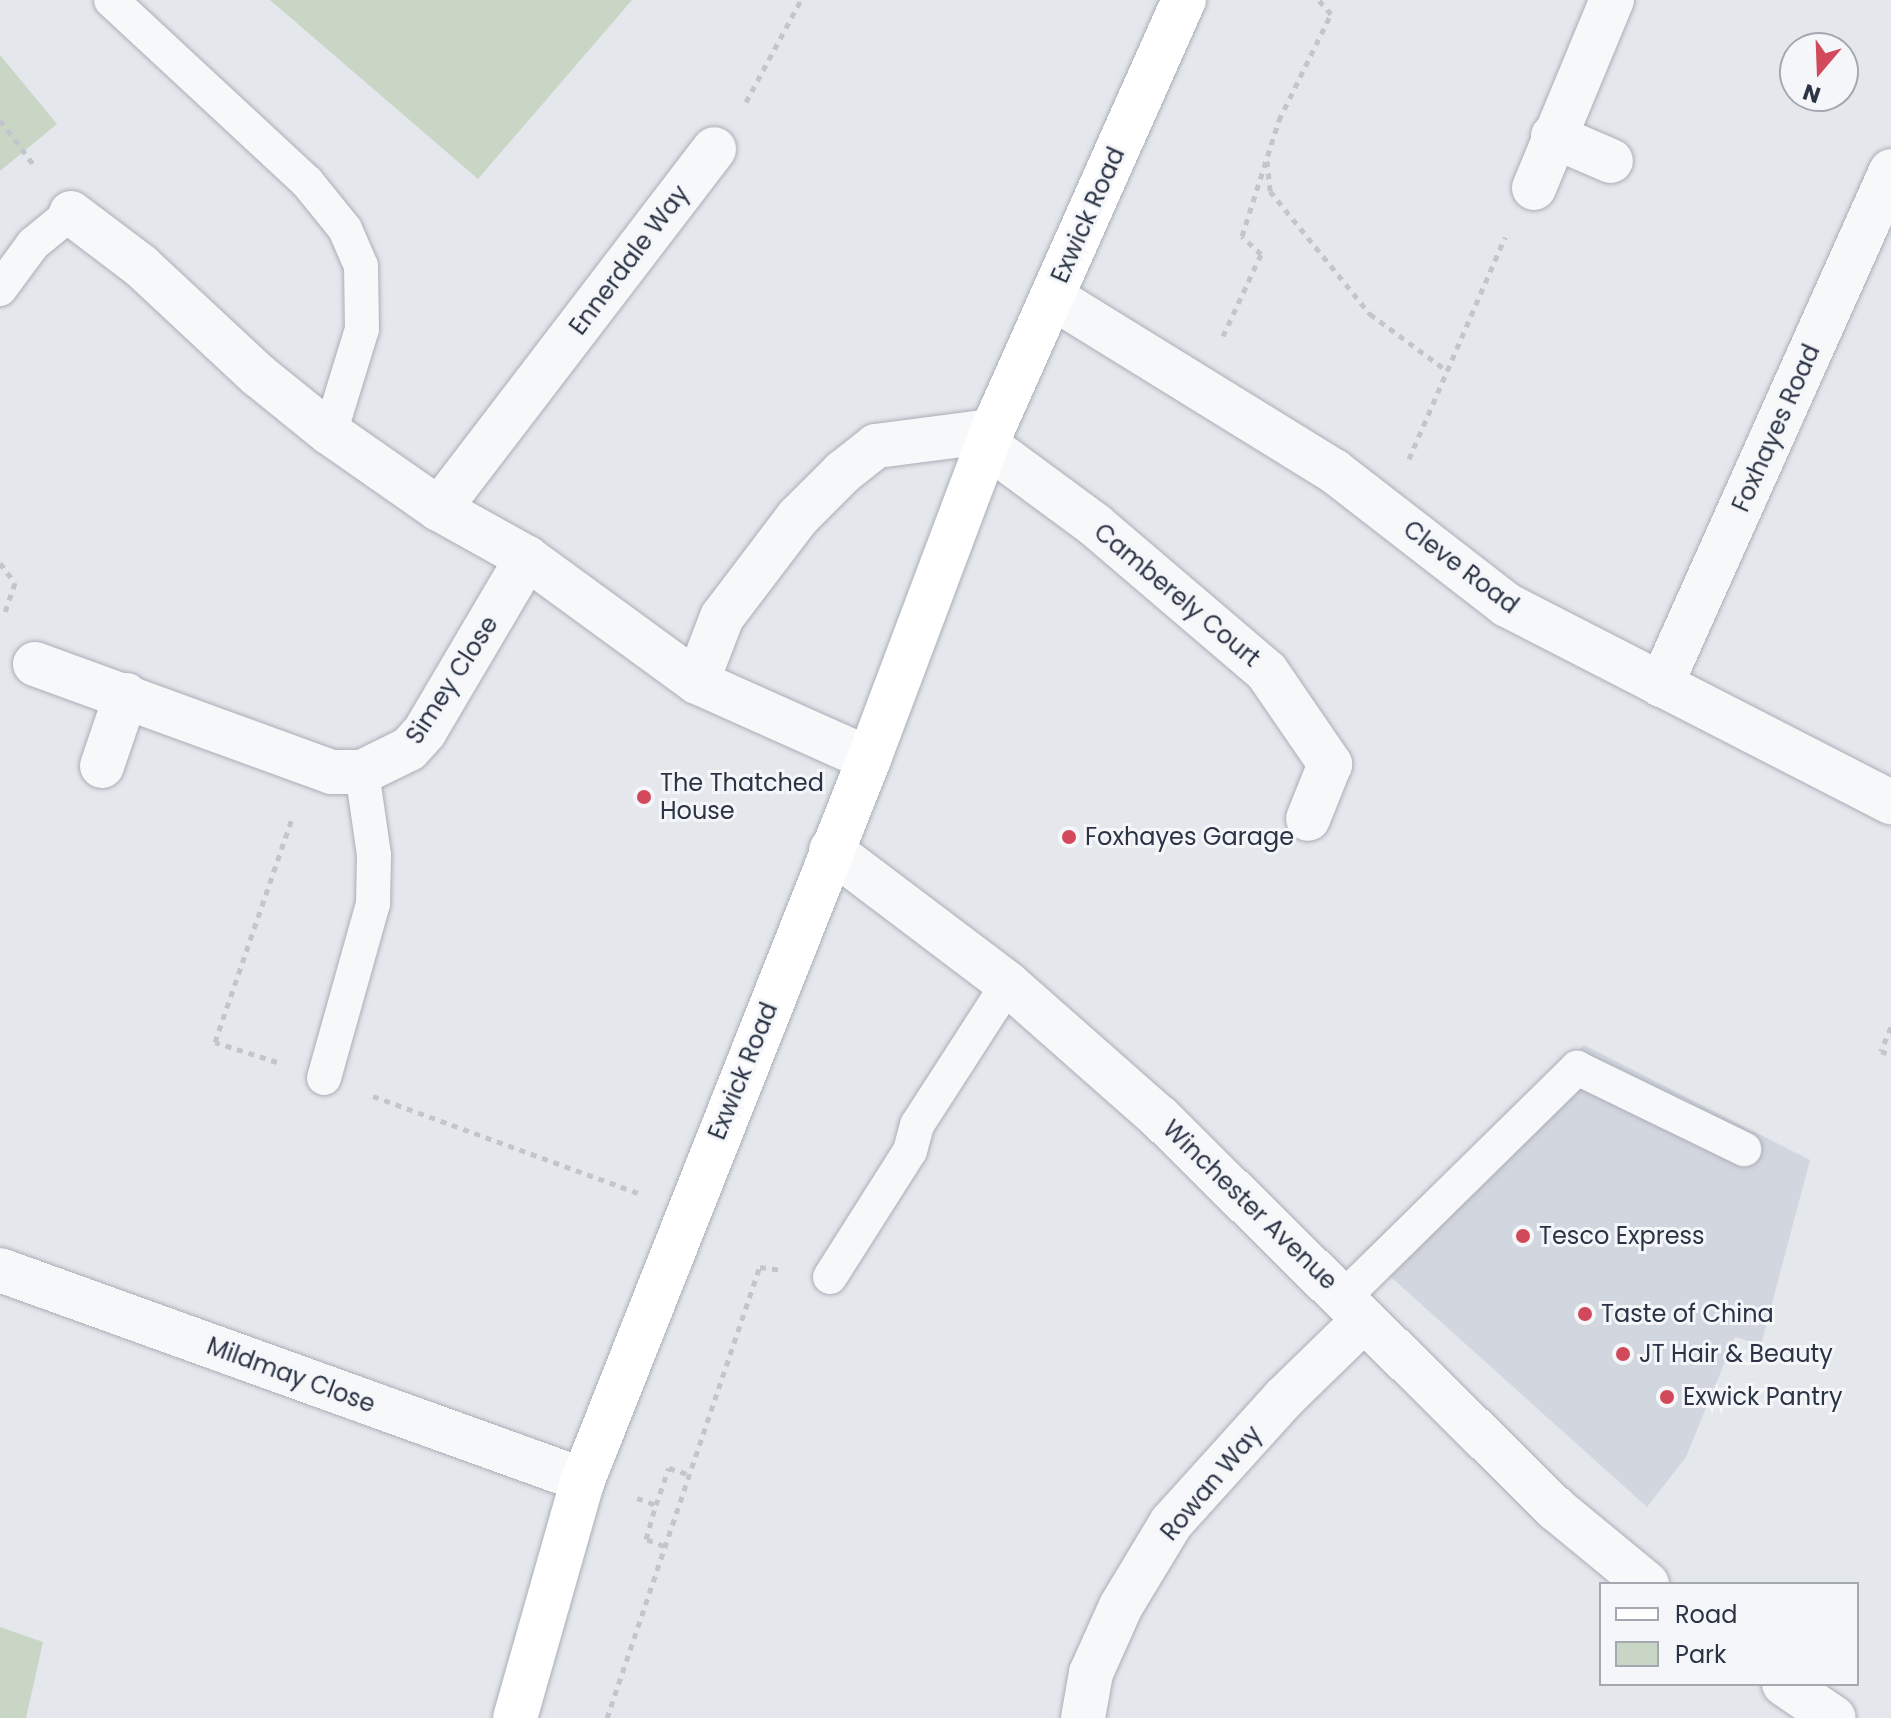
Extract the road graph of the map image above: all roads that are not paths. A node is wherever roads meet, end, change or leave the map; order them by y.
1 (111, 0) edge
2 (1184, 0) edge
3 (1612, 0) edge
4 (1553, 136) junction
5 (714, 149) road end
6 (1611, 161) dead end
7 (1891, 171) edge
8 (1534, 188) road end
9 (71, 213) joint
10 (0, 289) edge
11 (1052, 297) junction
12 (330, 433) junction
13 (990, 438) junction
14 (439, 509) junction
15 (527, 558) junction
16 (35, 664) dead end
17 (697, 682) junction
18 (1661, 685) junction
19 (126, 695) junction
20 (869, 759) junction
21 (102, 766) dead end
22 (362, 772) junction
23 (1891, 802) edge
24 (1308, 819) dead end
25 (831, 850) junction
26 (1008, 984) junction
27 (324, 1078) dead end
28 (1744, 1149) dead end
29 (0, 1270) edge
30 (830, 1277) road end
31 (1354, 1309) junction
32 (583, 1480) junction
33 (1645, 1582) edge
34 (1787, 1686) edge
35 (515, 1718) edge
36 (1083, 1718) edge
37 (1834, 1718) edge

1 - 12 lane
2 - 11 street, Exwick Road
3 - 4 street
4 - 6 street
4 - 8 street
5 - 14 street, Ennerdale Way
7 - 18 street, Foxhayes Road
9 - 10 lane
9 - 12 street
11 - 13 street, Exwick Road
11 - 18 street, Cleve Road
12 - 14 street
13 - 17 street
13 - 20 street, Exwick Road
13 - 24 street, Camberely Court
14 - 15 street
15 - 17 street
15 - 22 street, Simey Close
16 - 19 street
17 - 20 street
18 - 23 street, Cleve Road
19 - 21 street
19 - 22 street
20 - 25 street, Exwick Road
22 - 27 lane
25 - 26 street, Winchester Avenue
25 - 32 street, Exwick Road
26 - 30 lane
26 - 31 street, Winchester Avenue
28 - 31 lane
29 - 32 street, Mildmay Close
31 - 33 street, Winchester Avenue
31 - 36 street, Rowan Way
32 - 35 street, Exwick Road
34 - 37 street

